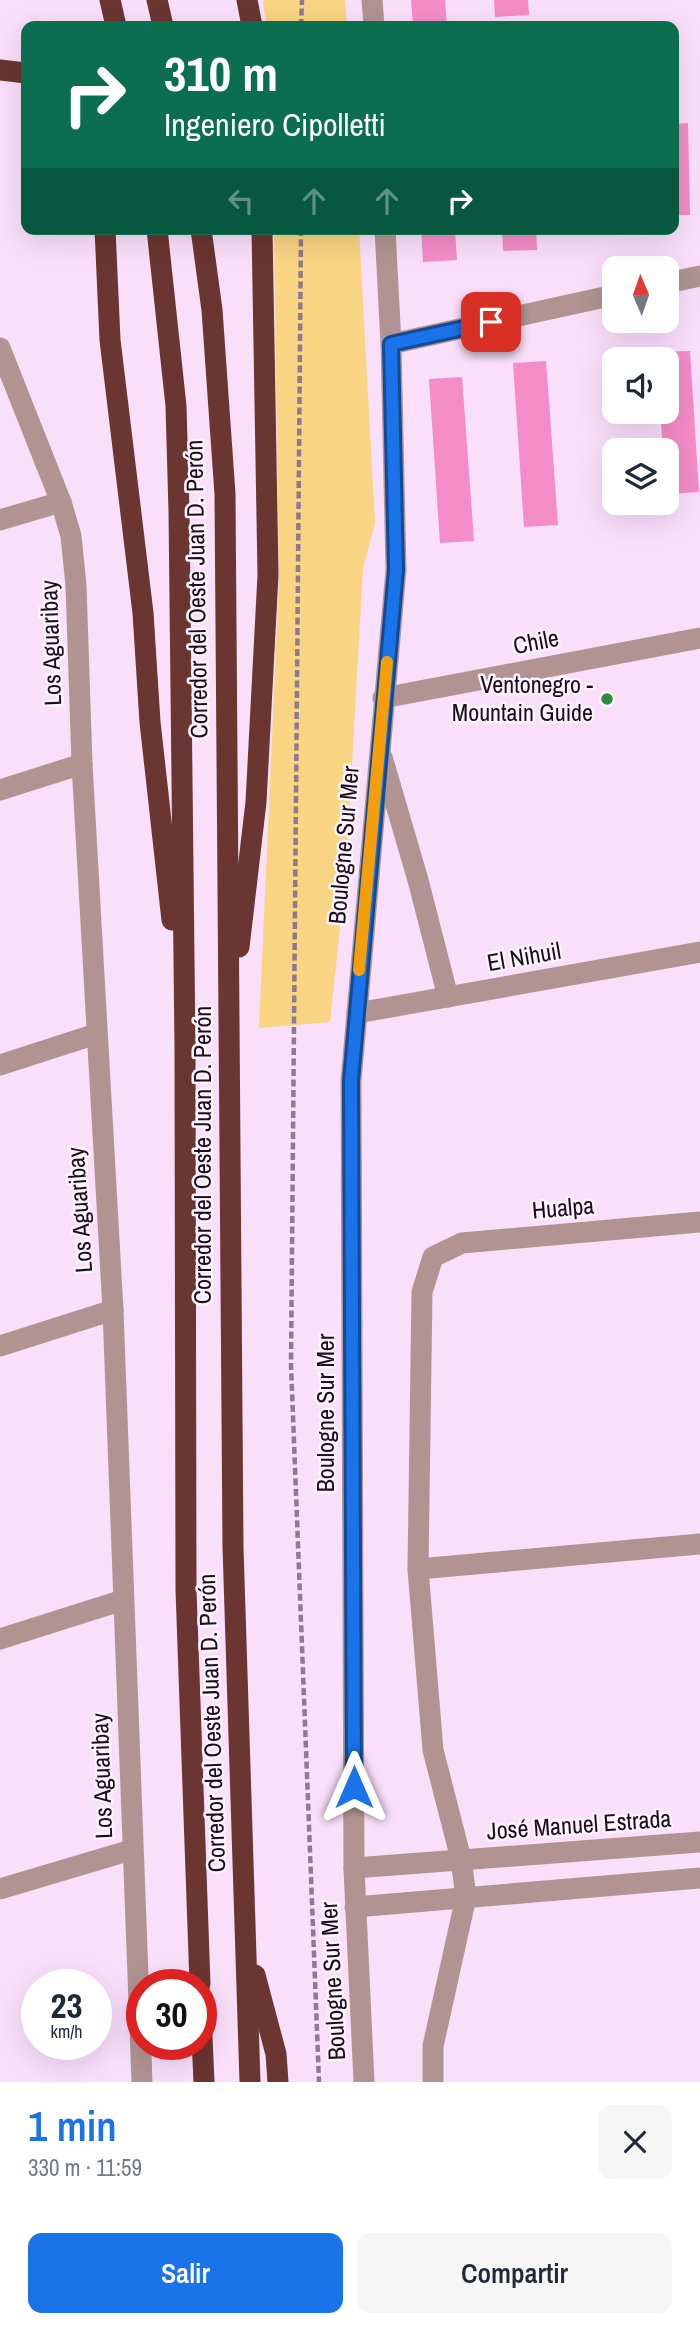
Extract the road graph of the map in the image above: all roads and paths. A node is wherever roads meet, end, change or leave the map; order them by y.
1 (110, 0) edge
2 (158, 0) edge
3 (247, 0) edge
4 (302, 0) edge
5 (372, 0) edge
6 (115, 21) edge
7 (162, 21) edge
8 (251, 21) edge
9 (301, 21) edge
10 (374, 21) edge
11 (0, 70) edge
12 (21, 73) edge
13 (104, 235) edge
14 (158, 235) edge
15 (202, 235) edge
16 (262, 235) edge
17 (301, 235) edge
18 (385, 235) edge
19 (700, 276) edge
20 (679, 280) edge
21 (602, 298) edge
22 (391, 344) junction
23 (0, 348) edge
24 (61, 502) junction
25 (0, 520) edge
26 (700, 638) edge
27 (383, 698) junction
28 (379, 745) junction
29 (82, 764) junction
30 (0, 790) edge
31 (700, 952) edge
32 (448, 997) junction
33 (357, 1013) junction
34 (96, 1034) junction
35 (228, 1036) junction
36 (185, 1048) junction
37 (0, 1065) edge
38 (700, 1222) edge
39 (113, 1310) junction
40 (0, 1346) edge
41 (700, 1544) edge
42 (418, 1569) junction
43 (122, 1601) junction
44 (0, 1639) edge
45 (700, 1842) edge
46 (131, 1850) junction
47 (461, 1859) junction
48 (354, 1868) junction
49 (700, 1878) edge
50 (0, 1889) edge
51 (466, 1897) junction
52 (355, 1907) junction
53 (245, 1935) junction
54 (199, 1969) edge
55 (203, 2060) edge
56 (142, 2082) edge
57 (204, 2082) edge
58 (250, 2082) edge
59 (278, 2082) edge
60 (320, 2082) edge
61 (364, 2082) edge
62 (433, 2082) edge

1 - 6 highway
2 - 7 highway
3 - 8 highway
4 - 9 path
5 - 10 street
11 - 12 highway
13 - 36 highway
14 - 36 highway, Corredor del Oeste Juan D. Perón
15 - 35 highway, Corredor del Oeste Juan D. Perón
16 - 35 highway
17 - 60 path
18 - 22 street, Boulogne Sur Mer
19 - 20 street
21 - 22 street
22 - 27 street, Boulogne Sur Mer
23 - 24 street, Los Aguaribay
24 - 25 street
24 - 29 street, Los Aguaribay
26 - 27 street, Chile
27 - 28 street, Boulogne Sur Mer
28 - 32 street, Boulogne Sur Mer
28 - 33 street, Boulogne Sur Mer
29 - 30 street
29 - 34 street, Los Aguaribay
31 - 32 street, El Nihuil
32 - 33 street, El Nihuil
33 - 48 street, Boulogne Sur Mer
34 - 37 street
34 - 39 street, Los Aguaribay
35 - 53 highway, Corredor del Oeste Juan D. Perón
36 - 54 highway, Corredor del Oeste Juan D. Perón
38 - 42 street, Hualpa
39 - 40 street
39 - 43 street, Los Aguaribay
41 - 42 street
42 - 47 street
43 - 44 street
43 - 46 street, Los Aguaribay
45 - 47 street, José Manuel Estrada
46 - 50 street
46 - 56 street, Los Aguaribay
47 - 48 street, José Manuel Estrada
47 - 51 street
48 - 52 street, Boulogne Sur Mer
49 - 51 street
51 - 52 street
51 - 62 street
52 - 61 street, Boulogne Sur Mer
53 - 58 highway, Corredor del Oeste Juan D. Perón
53 - 59 highway
55 - 57 highway

